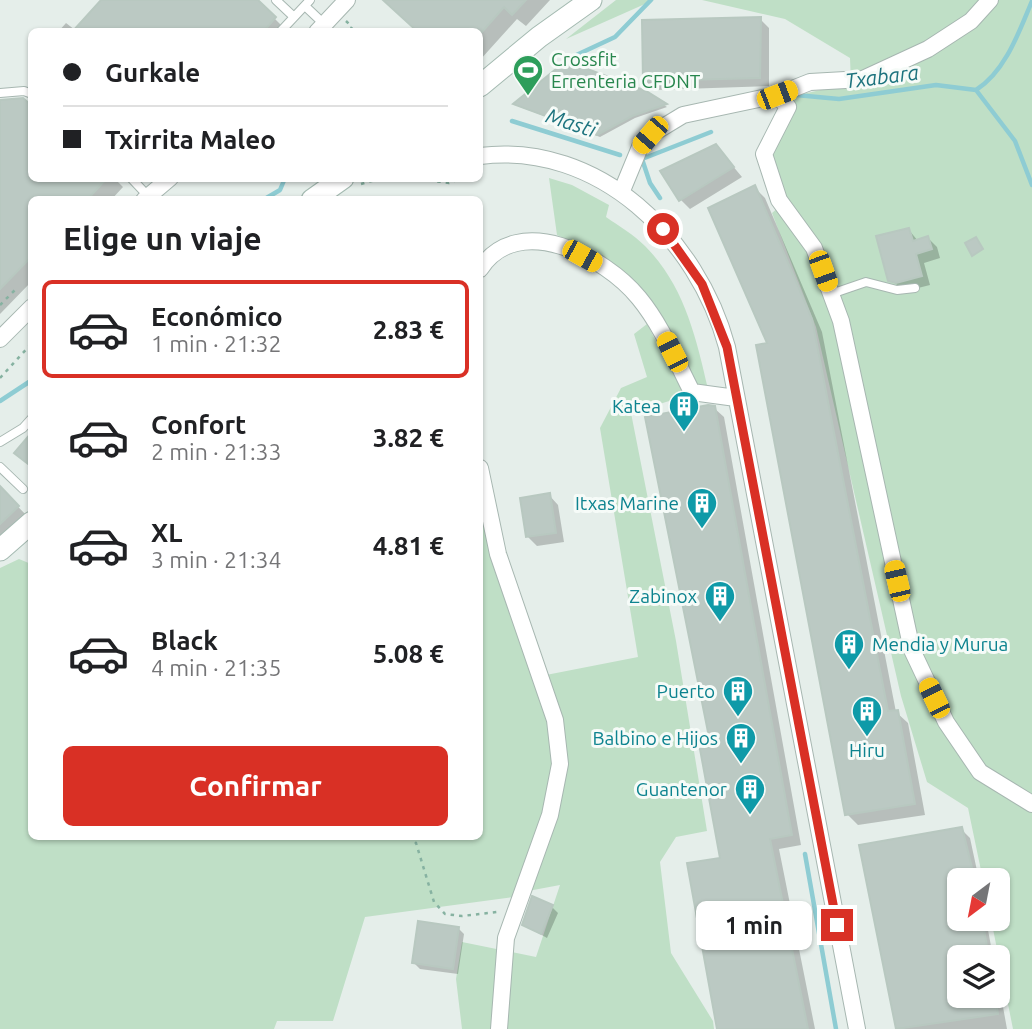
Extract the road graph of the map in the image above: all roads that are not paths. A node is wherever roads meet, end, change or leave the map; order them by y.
1 (276, 0) edge
2 (346, 0) edge
3 (592, 0) edge
4 (990, 0) edge
5 (307, 3) edge
6 (294, 17) junction
7 (284, 28) edge
8 (323, 28) edge
9 (325, 28) edge
10 (483, 87) edge
11 (0, 93) edge
12 (28, 93) edge
13 (777, 95) junction
14 (483, 144) edge
15 (501, 154) junction
16 (483, 156) edge
17 (165, 182) edge
18 (337, 182) edge
19 (621, 193) junction
20 (148, 196) edge
21 (318, 196) edge
22 (483, 264) edge
23 (915, 288) dead end
24 (831, 295) junction
25 (28, 311) edge
26 (0, 339) edge
27 (736, 398) junction
28 (28, 421) edge
29 (0, 442) edge
30 (0, 467) edge
31 (483, 482) edge
32 (23, 489) dead end
33 (28, 526) edge
34 (0, 550) edge
35 (1032, 804) edge
36 (499, 1029) edge
37 (857, 1029) edge

1 - 6 lane
2 - 9 street
3 - 10 street
4 - 13 street
5 - 6 lane
5 - 8 lane
6 - 7 lane
11 - 12 lane
13 - 19 street
13 - 24 street
14 - 15 street
15 - 16 street
15 - 19 street
17 - 20 street
18 - 21 street
19 - 27 street
22 - 27 street
23 - 24 lane
24 - 35 street
25 - 26 street
27 - 37 street
28 - 29 lane
30 - 32 lane
31 - 36 street
33 - 34 street

